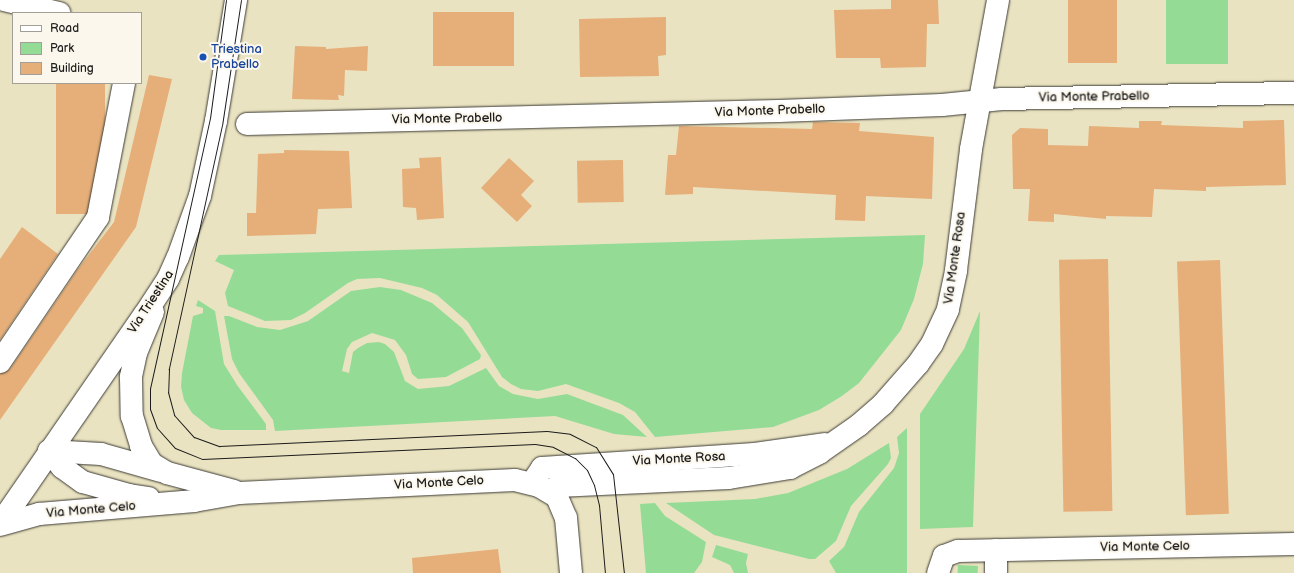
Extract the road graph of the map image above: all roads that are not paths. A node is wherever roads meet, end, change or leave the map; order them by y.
1 (4, 0) edge
2 (232, 0) edge
3 (236, 0) edge
4 (998, 0) edge
5 (54, 12) edge
6 (228, 48) junction
7 (124, 84) edge
8 (1294, 93) edge
9 (980, 101) junction
10 (246, 124) dead end
11 (168, 279) junction
12 (0, 362) edge
13 (49, 451) junction
14 (167, 473) junction
15 (541, 488) junction
16 (239, 492) junction
17 (184, 502) junction
18 (0, 524) edge
19 (1294, 544) edge
20 (996, 550) junction
21 (571, 573) edge
22 (938, 573) edge
23 (996, 573) edge

1 - 5 street
2 - 6 street, Via Triestina
3 - 6 street, Via Triestina
4 - 9 street, Via Monte Rosa
6 - 11 street, Via Triestina
7 - 12 street
8 - 9 street, Via Monte Prabello
9 - 10 street, Via Monte Prabello
9 - 15 street, Via Monte Rosa
11 - 13 street, Via Triestina
11 - 14 street, Via Monte Celo
13 - 14 street, Via Monte Celo
13 - 17 street, Via Monte Celo
13 - 18 street, Via Triestina
14 - 16 street, Via Monte Celo
15 - 16 street, Via Monte Celo
15 - 21 street
16 - 17 street, Via Monte Celo
17 - 18 street, Via Monte Celo
19 - 20 street, Via Monte Celo
20 - 22 street, Via Monte Celo
20 - 23 street

